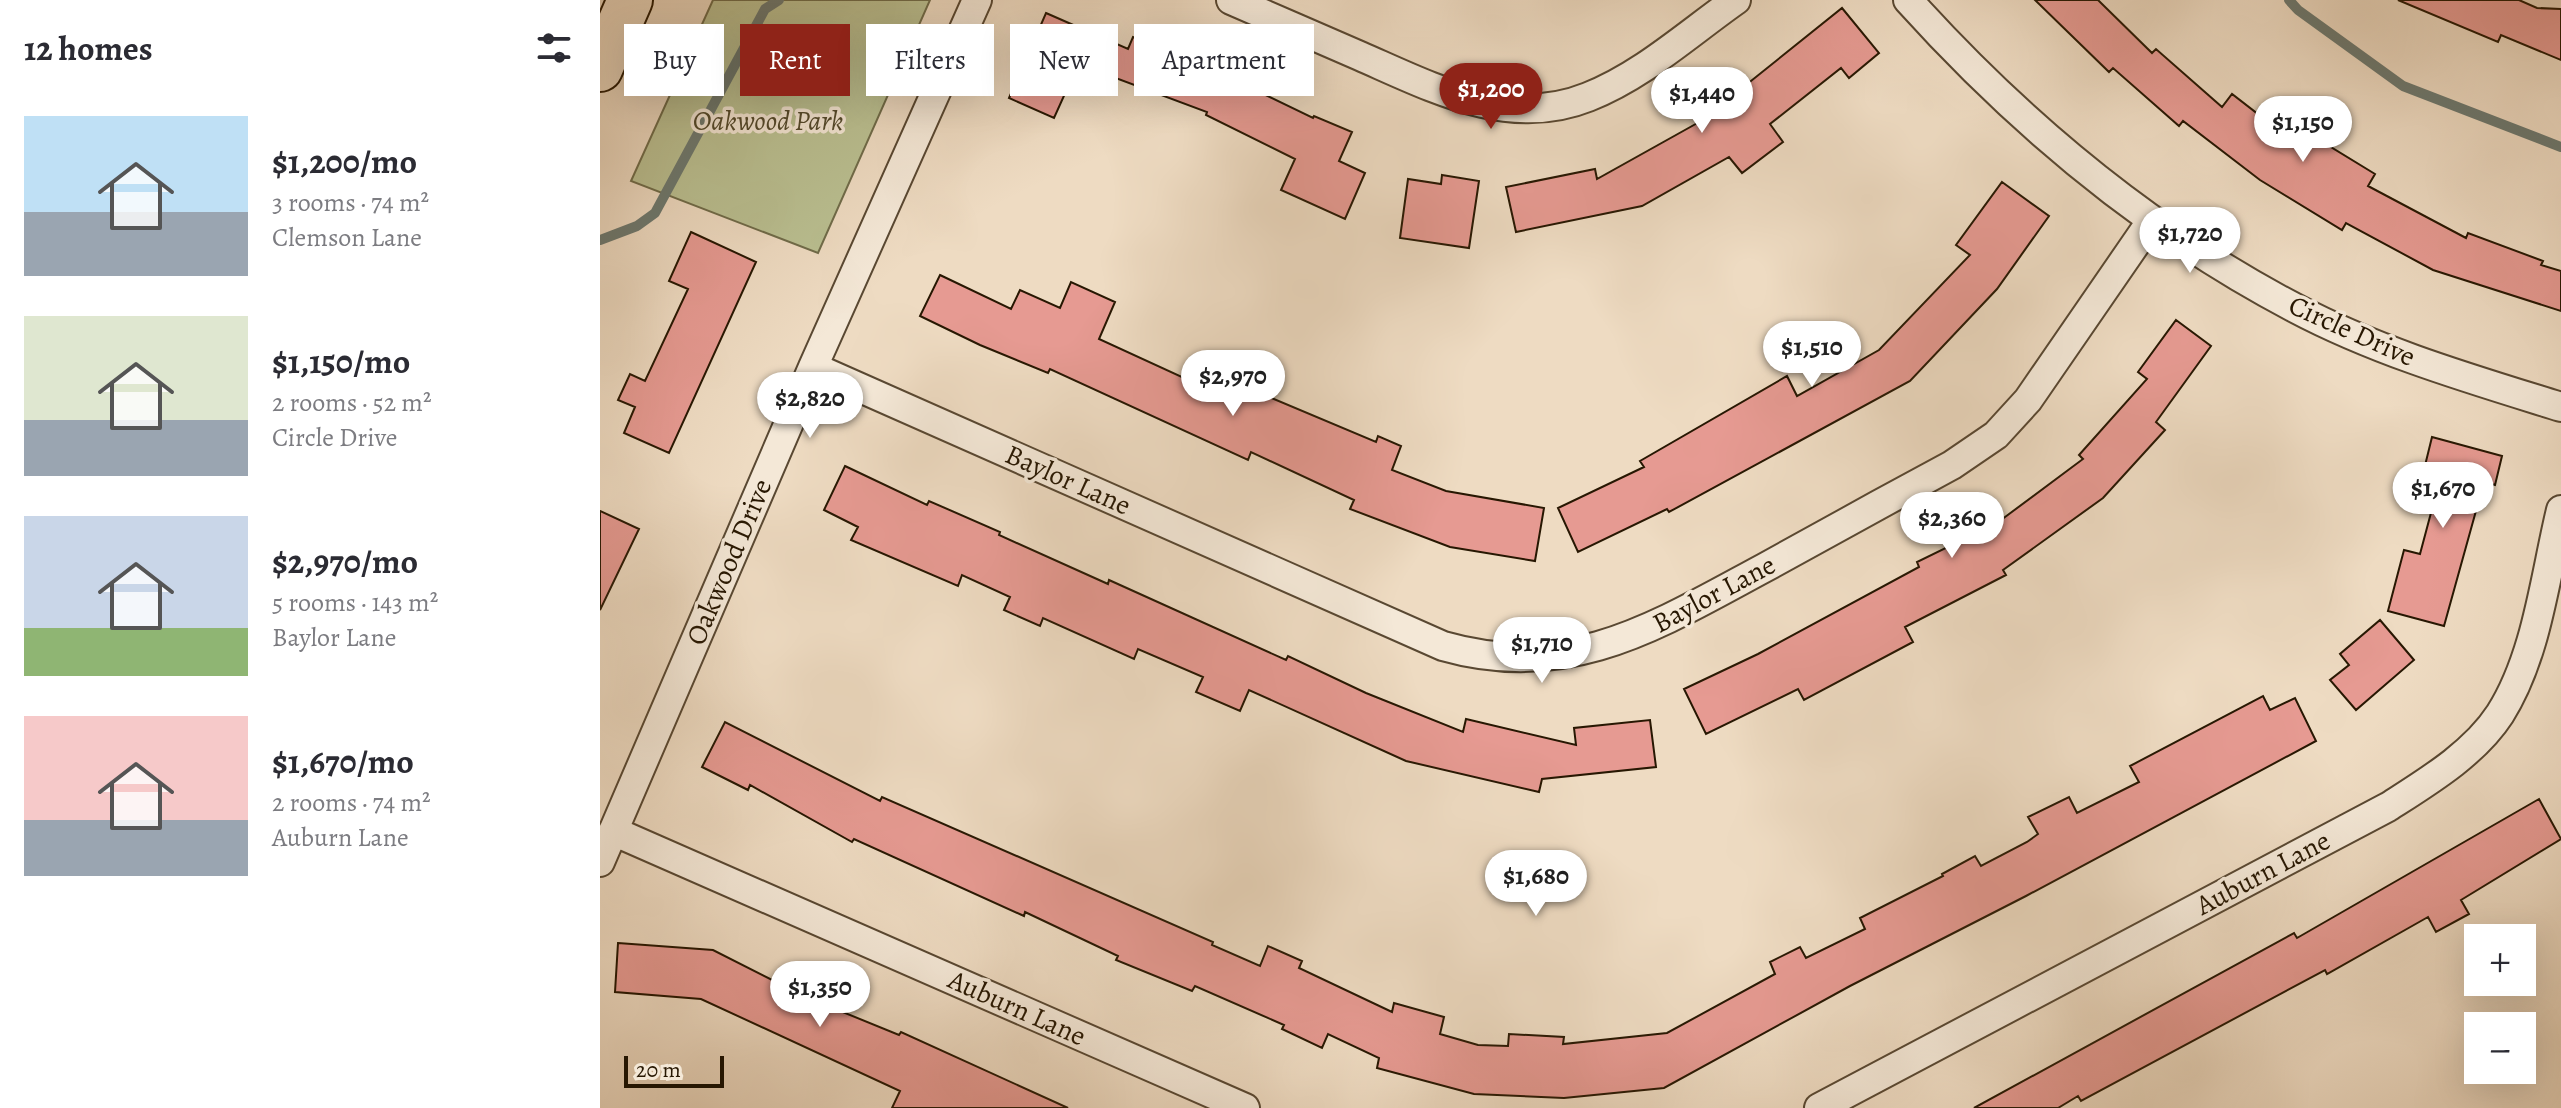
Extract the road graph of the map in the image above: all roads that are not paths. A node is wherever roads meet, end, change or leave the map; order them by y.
1 (630, 0) edge
2 (977, 0) edge
3 (1231, 0) edge
4 (1736, 0) edge
5 (1908, 0) edge
6 (600, 69) edge
7 (2152, 220) junction
8 (813, 367) junction
9 (2561, 407) edge
10 (2561, 510) edge
11 (613, 831) junction
12 (600, 862) edge
13 (1245, 1108) edge
14 (1819, 1108) edge

1 - 6 highway
2 - 8 street, Oakwood Drive
3 - 4 street
5 - 7 street, Circle Drive
7 - 8 street, Baylor Lane
7 - 9 street, Circle Drive
8 - 11 street, Oakwood Drive
10 - 14 street, Auburn Lane
11 - 12 street, Oakwood Drive
11 - 13 street, Auburn Lane

